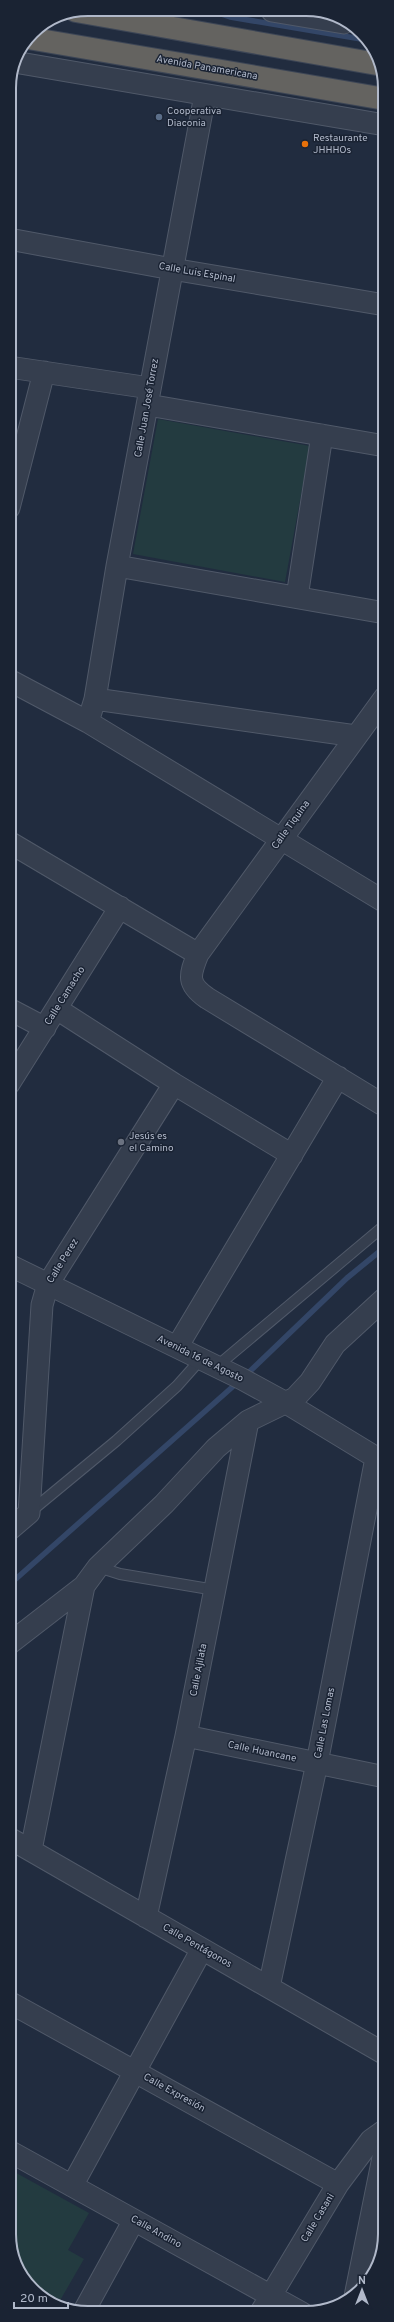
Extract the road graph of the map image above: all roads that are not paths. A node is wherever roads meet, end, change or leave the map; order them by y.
1 (104, 16) edge
2 (302, 16) edge
3 (332, 21) edge
4 (35, 39) edge
5 (21, 63) edge
6 (373, 63) edge
7 (205, 95) junction
8 (378, 98) edge
9 (378, 124) edge
10 (16, 240) edge
11 (172, 269) junction
12 (378, 304) edge
13 (16, 367) edge
14 (44, 372) junction
15 (149, 397) junction
16 (322, 435) junction
17 (378, 445) edge
18 (16, 481) edge
19 (117, 566) junction
20 (296, 597) junction
21 (378, 612) edge
22 (16, 684) edge
23 (95, 699) junction
24 (377, 721) edge
25 (88, 722) junction
26 (356, 736) junction
27 (281, 839) junction
28 (16, 846) edge
29 (378, 898) edge
30 (120, 907) junction
31 (198, 954) junction
32 (57, 1009) junction
33 (16, 1013) edge
34 (45, 1028) junction
35 (16, 1073) edge
36 (338, 1077) junction
37 (174, 1084) junction
38 (378, 1102) edge
39 (292, 1155) junction
40 (378, 1230) edge
41 (16, 1268) edge
42 (48, 1284) junction
43 (378, 1305) edge
44 (177, 1347) junction
45 (209, 1363) junction
46 (288, 1404) junction
47 (248, 1422) junction
48 (378, 1460) edge
49 (378, 1471) edge
50 (29, 1513) junction
51 (16, 1524) edge
52 (98, 1567) junction
53 (84, 1586) junction
54 (215, 1590) junction
55 (16, 1639) edge
56 (186, 1736) junction
57 (317, 1763) junction
58 (378, 1776) edge
59 (16, 1842) edge
60 (31, 1850) junction
61 (146, 1917) junction
62 (202, 1948) junction
63 (269, 1987) junction
64 (16, 2006) edge
65 (378, 2050) edge
66 (136, 2071) junction
67 (378, 2135) edge
68 (16, 2155) edge
69 (338, 2184) junction
70 (378, 2185) edge
71 (72, 2186) junction
72 (134, 2220) junction
73 (361, 2270) edge
74 (266, 2304) edge
75 (86, 2306) edge

1 - 6 highway
2 - 3 street
4 - 8 highway, Avenida Panamericana
5 - 7 street
7 - 9 street
7 - 11 street, Calle Juan José Torrez
10 - 11 street, Calle Luis Espinal
11 - 12 street, Calle Luis Espinal
11 - 15 street, Calle Juan José Torrez
13 - 14 street
14 - 15 street
14 - 18 street
15 - 16 street
15 - 19 street, Calle Juan José Torrez
16 - 17 street
16 - 20 street
19 - 20 street
19 - 23 street, Calle Juan José Torrez
20 - 21 street
22 - 25 street
23 - 25 street, Calle Juan José Torrez
23 - 26 street
24 - 26 street, Calle Tiquina
25 - 27 street
26 - 27 street, Calle Tiquina
27 - 29 street
27 - 31 street, Calle Tiquina
28 - 30 street
30 - 31 street
30 - 32 street, Calle Camacho
31 - 36 street, Calle Tiquina
32 - 34 street, Calle Camacho
32 - 37 street
33 - 34 street
34 - 35 street, Calle Camacho
36 - 38 street, Calle Tiquina
36 - 39 street
37 - 39 street
37 - 42 street, Calle Perez
39 - 44 street
40 - 45 lane
41 - 42 street, Avenida 16 de Agosto
42 - 44 street, Avenida 16 de Agosto
42 - 50 street, Calle Perez
43 - 46 street
44 - 45 street, Avenida 16 de Agosto
45 - 46 street, Avenida 16 de Agosto
45 - 50 lane
46 - 47 street
46 - 48 street, Avenida 16 de Agosto
47 - 52 street
47 - 54 street, Calle Ajllata
49 - 57 street, Calle Las Lomas
50 - 51 street
52 - 53 street
52 - 54 lane
53 - 55 street
53 - 60 street
54 - 56 street, Calle Ajllata
56 - 57 street, Calle Huancane
56 - 61 street, Calle Ajllata
57 - 58 street, Calle Huancane
57 - 63 street, Calle Las Lomas
59 - 60 street, Calle Pentágonos
60 - 61 street, Calle Pentágonos
61 - 62 street, Calle Pentágonos
62 - 63 street, Calle Pentágonos
62 - 66 street
63 - 65 street, Calle Pentágonos
64 - 66 street, Calle Expresión
66 - 69 street, Calle Expresión
66 - 71 street
67 - 69 street, Calle Casani
68 - 71 street, Calle Andino
69 - 74 street, Calle Casani
70 - 73 street
71 - 72 street, Calle Andino
72 - 74 street, Calle Andino
72 - 75 street

